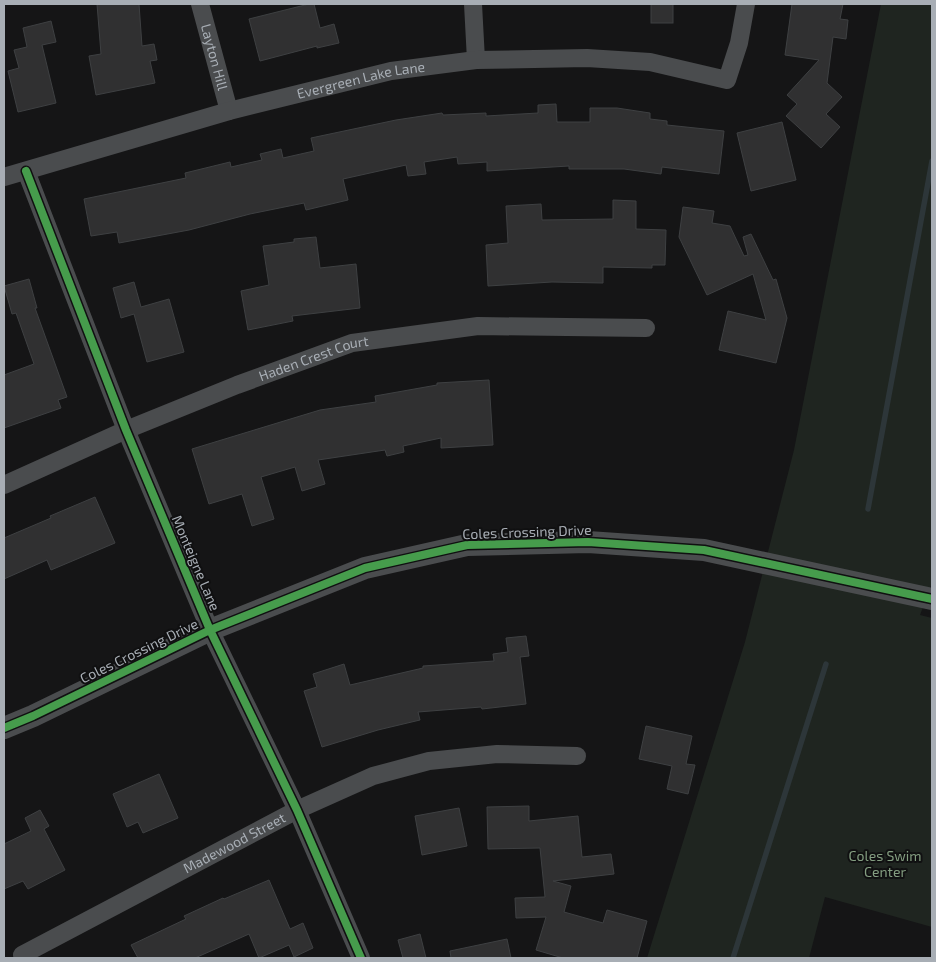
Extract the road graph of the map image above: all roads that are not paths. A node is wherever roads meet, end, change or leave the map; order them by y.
1 (200, 4) edge
2 (473, 4) edge
3 (746, 4) edge
4 (476, 60) junction
5 (229, 111) junction
6 (26, 170) junction
7 (4, 177) edge
8 (646, 328) dead end
9 (126, 430) junction
10 (4, 484) edge
11 (932, 599) edge
12 (210, 630) junction
13 (4, 728) edge
14 (577, 756) dead end
15 (297, 810) junction
16 (22, 955) dead end
17 (361, 958) edge

1 - 5 street, Layton Hill
2 - 4 street
3 - 4 street, Evergreen Lake Lane
4 - 5 street, Evergreen Lake Lane
5 - 6 street, Evergreen Lake Lane
6 - 7 street, Evergreen Lake Lane
6 - 9 street, Monteigne Lane
8 - 9 street, Haden Crest Court
9 - 10 street, Haden Crest Court
9 - 12 street, Monteigne Lane
11 - 12 street, Coles Crossing Drive
12 - 13 street, Coles Crossing Drive
12 - 15 street, Monteigne Lane
14 - 15 street, Madewood Street
15 - 16 street, Madewood Street
15 - 17 street, Monteigne Lane

